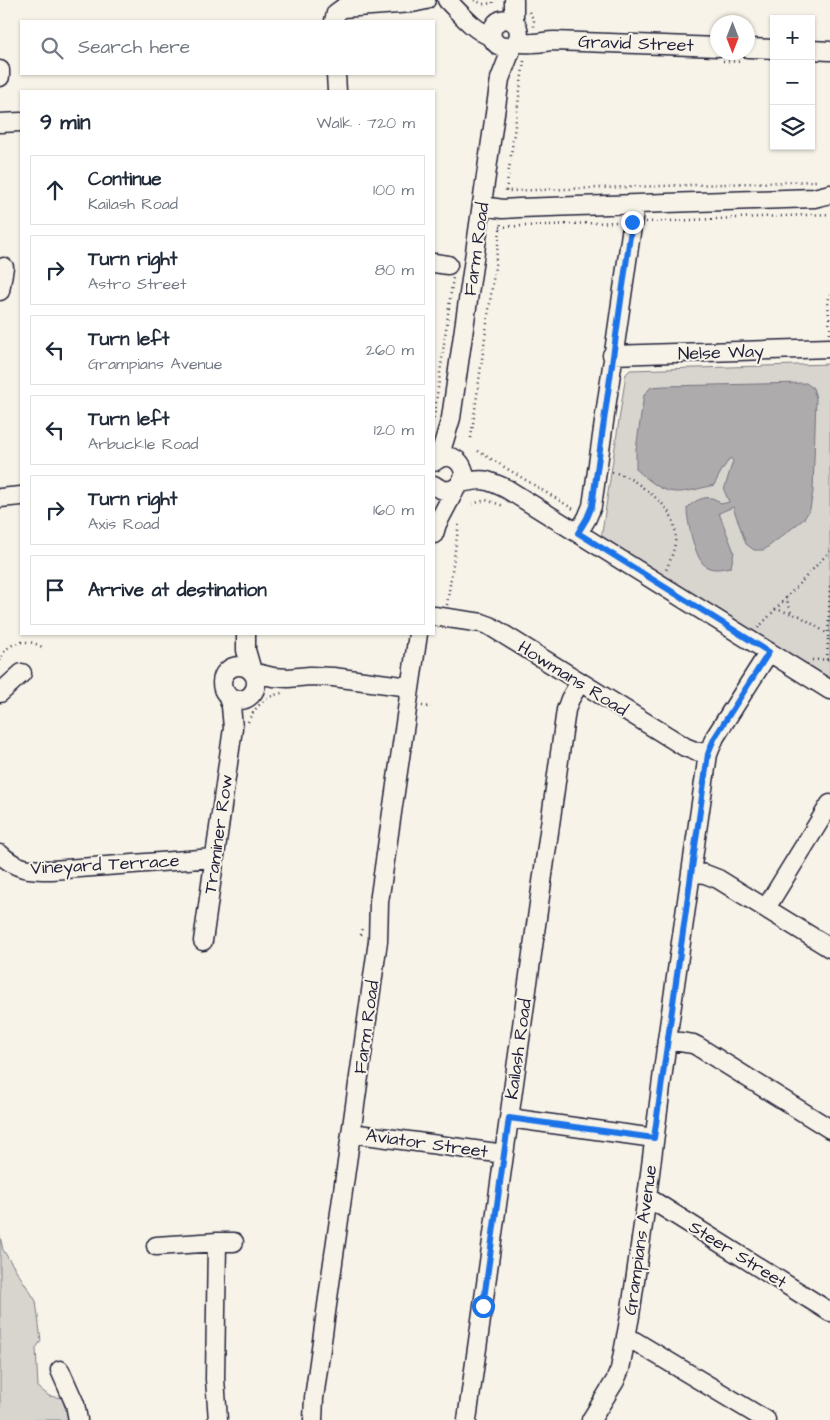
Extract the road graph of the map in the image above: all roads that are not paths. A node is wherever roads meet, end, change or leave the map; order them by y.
1 (426, 0) edge
2 (447, 0) edge
3 (506, 0) edge
4 (514, 0) edge
5 (334, 20) edge
6 (507, 35) junction
7 (770, 50) edge
8 (815, 50) edge
9 (830, 51) edge
10 (710, 53) edge
11 (755, 53) edge
12 (0, 70) edge
13 (336, 75) edge
14 (0, 77) edge
15 (337, 90) edge
16 (20, 122) edge
17 (0, 123) edge
18 (825, 194) edge
19 (483, 197) junction
20 (635, 204) junction
21 (4, 267) dead end
22 (0, 291) edge
23 (830, 348) edge
24 (612, 355) junction
25 (442, 419) edge
26 (436, 459) edge
27 (458, 461) junction
28 (435, 486) edge
29 (458, 486) junction
30 (507, 489) junction
31 (20, 496) edge
32 (0, 498) edge
33 (435, 529) edge
34 (578, 533) junction
35 (439, 616) edge
36 (418, 635) edge
37 (246, 636) edge
38 (769, 652) junction
39 (229, 669) junction
40 (252, 671) junction
41 (22, 673) dead end
42 (580, 682) junction
43 (288, 686) junction
44 (830, 690) edge
45 (0, 693) edge
46 (226, 693) junction
47 (251, 695) junction
48 (409, 696) junction
49 (240, 726) junction
50 (708, 754) junction
51 (830, 804) edge
52 (0, 854) edge
53 (214, 858) junction
54 (691, 872) junction
55 (766, 908) junction
56 (203, 941) dead end
57 (830, 948) edge
58 (667, 1040) junction
59 (509, 1118) junction
60 (830, 1130) edge
61 (351, 1133) junction
62 (654, 1138) junction
63 (504, 1154) junction
64 (647, 1197) junction
65 (156, 1246) dead end
66 (830, 1312) edge
67 (626, 1336) junction
68 (60, 1370) dead end
69 (78, 1420) edge
70 (218, 1420) edge
71 (313, 1420) edge
72 (468, 1420) edge
73 (591, 1420) edge
74 (766, 1420) edge

1 - 5 street
2 - 6 street, Gravid Street
3 - 6 street, Farm Road
4 - 6 street, Farm Road
6 - 10 street, Gravid Street
6 - 19 street, Farm Road
7 - 11 street
8 - 9 street
12 - 14 street
13 - 15 street
16 - 17 street
18 - 20 street
19 - 20 street
19 - 25 street, Farm Road
20 - 24 street
21 - 22 street
23 - 24 street, Nelse Way
24 - 34 street
25 - 26 street, Farm Road
25 - 27 street, Farm Road
26 - 27 street
27 - 29 street, Farm Road
27 - 30 street
28 - 29 street
29 - 30 street
29 - 33 street
30 - 34 street
31 - 32 street
34 - 38 street
35 - 42 street, Howmans Road
36 - 48 street, Farm Road
37 - 39 street
37 - 40 street
38 - 44 street
38 - 50 street, Grampians Avenue
39 - 40 street
39 - 46 street
40 - 43 street
40 - 47 street
41 - 45 street
42 - 50 street, Howmans Road
42 - 59 street, Kailash Road
43 - 47 street
43 - 48 street
46 - 47 street
46 - 49 street, Traminer Row
47 - 49 street, Traminer Row
48 - 61 street, Farm Road
49 - 53 street, Traminer Row
50 - 54 street, Grampians Avenue
51 - 55 street
52 - 53 street, Vineyard Terrace
53 - 56 street, Traminer Row
54 - 55 street
54 - 58 street, Grampians Avenue
55 - 57 street
58 - 60 street
58 - 62 street, Grampians Avenue
59 - 62 street
59 - 63 street, Kailash Road
61 - 63 street, Aviator Street
61 - 71 street, Farm Road
62 - 64 street, Grampians Avenue
63 - 72 street, Kailash Road
64 - 66 street, Steer Street
64 - 67 street, Grampians Avenue
65 - 70 street
67 - 73 street, Grampians Avenue
67 - 74 street
68 - 69 street

